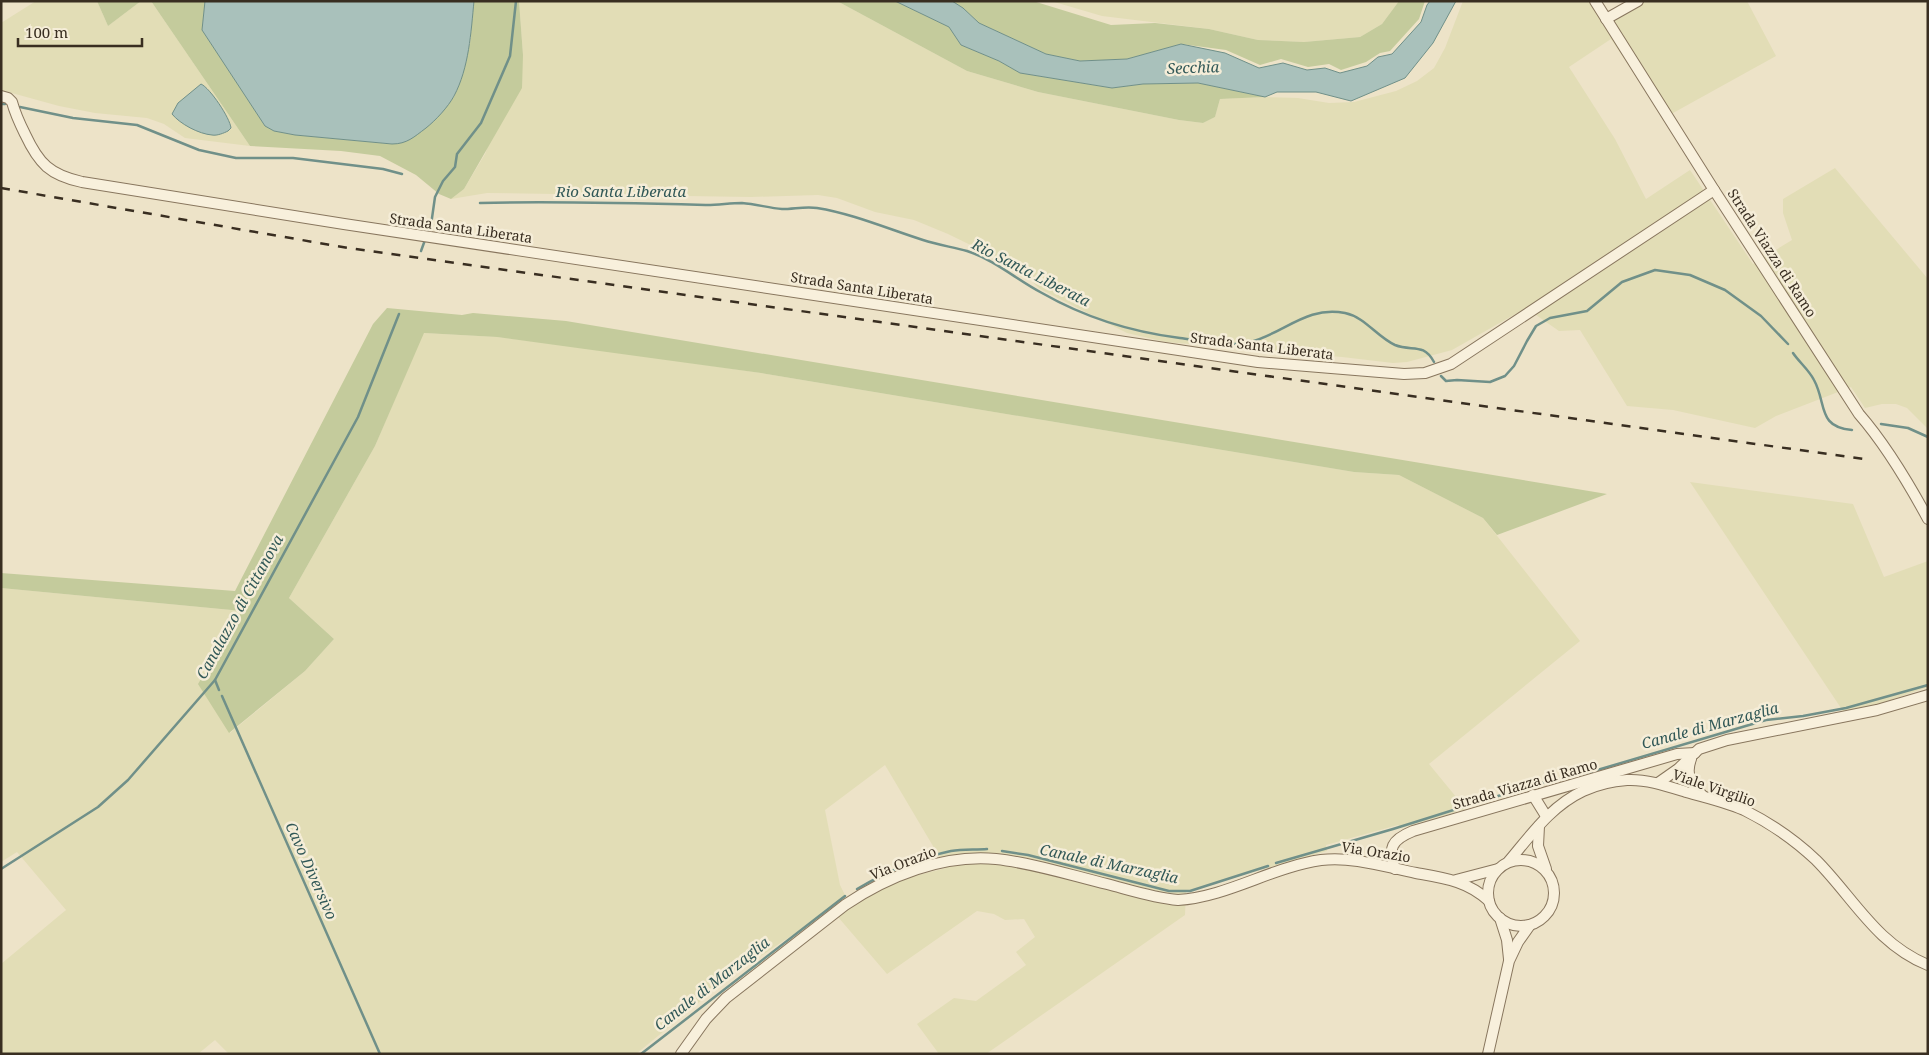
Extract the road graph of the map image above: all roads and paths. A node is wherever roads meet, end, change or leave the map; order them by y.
1 (1595, 1) edge
2 (1638, 1) edge
3 (1606, 19) junction
4 (1, 96) edge
5 (1714, 190) junction
6 (1928, 519) edge
7 (1928, 695) edge
8 (1694, 753) junction
9 (1658, 783) junction
10 (1533, 796) junction
11 (1703, 797) junction
12 (1546, 816) junction
13 (1539, 826) junction
14 (1509, 861) junction
15 (1395, 869) junction
16 (1498, 869) junction
17 (1546, 870) junction
18 (1455, 880) junction
19 (1489, 901) junction
20 (1500, 918) junction
21 (1530, 925) junction
22 (1508, 961) junction
23 (1928, 965) edge
24 (681, 1054) edge
25 (1488, 1054) edge

1 - 3 street, Strada Viazza di Ramo
2 - 3 street
3 - 5 street, Strada Viazza di Ramo
4 - 5 street, Strada Santa Liberata
5 - 6 street, Strada Viazza di Ramo
7 - 8 street, Strada Viazza di Ramo
8 - 9 street, Strada Viazza di Ramo
8 - 10 street, Strada Viazza di Ramo
8 - 11 street
9 - 11 street, Viale Virgilio
9 - 12 street, Viale Virgilio
10 - 12 street
10 - 15 street, Strada Viazza di Ramo
11 - 23 street, Viale Virgilio
12 - 13 street, Viale Virgilio
13 - 14 street, Viale Virgilio
13 - 17 street
14 - 16 street
14 - 17 street
15 - 18 street, Via Orazio
15 - 24 street, Via Orazio
16 - 18 street, Via Orazio
16 - 19 street
17 - 21 street
18 - 19 street, Via Orazio
19 - 20 street
20 - 21 street
20 - 22 street
21 - 22 street
22 - 25 street

